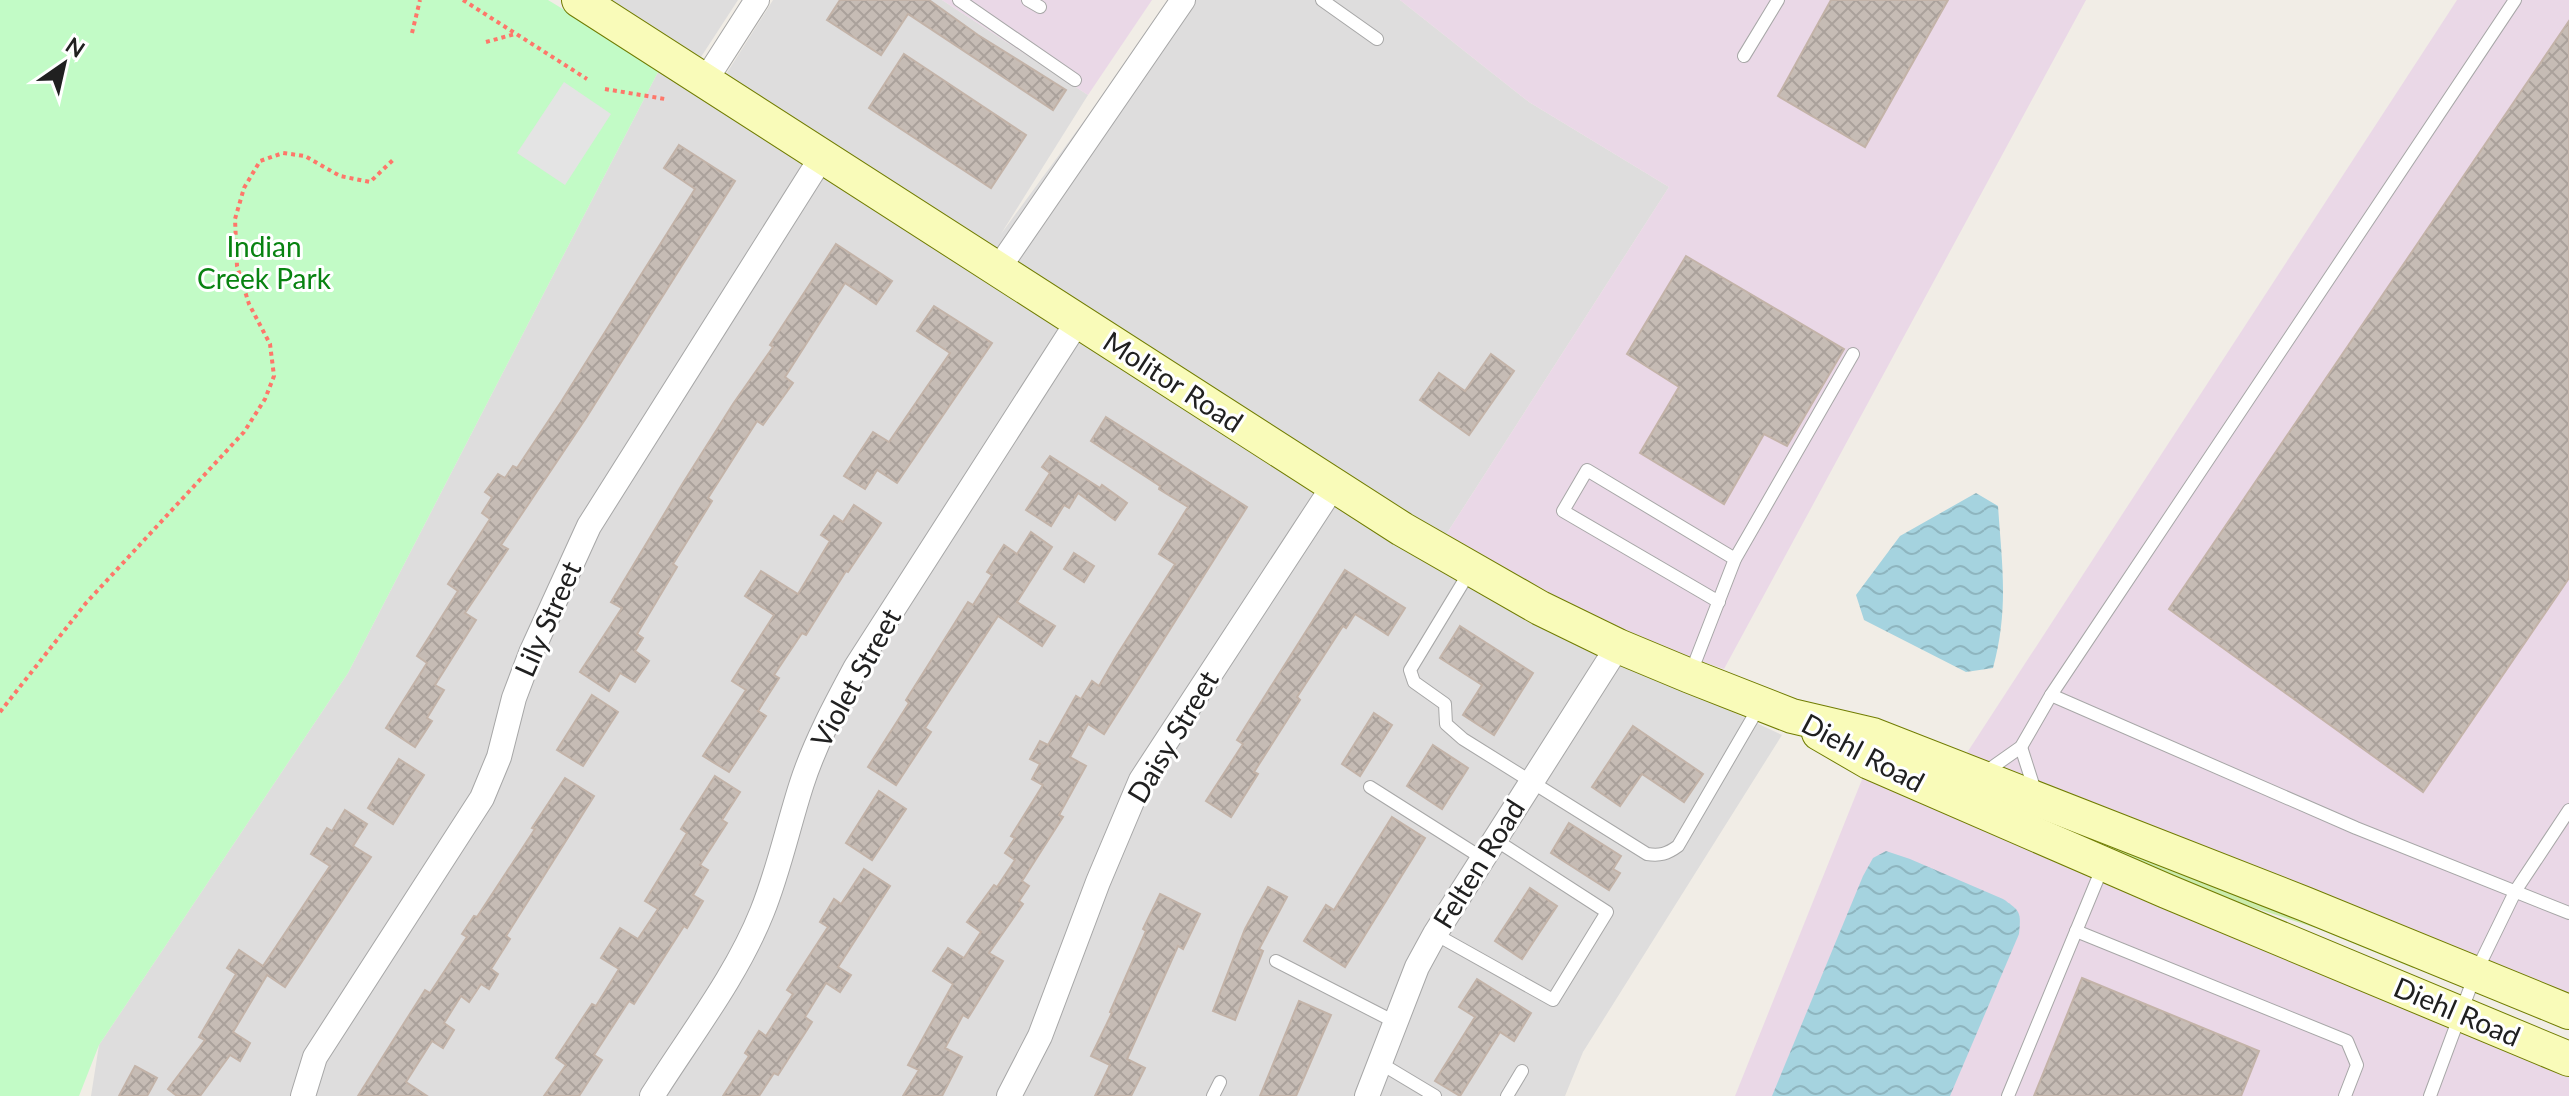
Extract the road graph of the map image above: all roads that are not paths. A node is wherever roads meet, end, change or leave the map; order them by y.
1 (579, 0) edge
2 (757, 0) edge
3 (959, 0) edge
4 (1183, 0) edge
5 (1322, 0) edge
6 (1778, 0) edge
7 (2515, 0) edge
8 (1377, 39) dead end
9 (1744, 56) dead end
10 (1075, 80) dead end
11 (705, 81) junction
12 (823, 155) junction
13 (998, 269) junction
14 (1078, 321) junction
15 (1853, 354) dead end
16 (1334, 485) junction
17 (1735, 559) junction
18 (1471, 570) junction
19 (1719, 602) junction
20 (1618, 646) junction
21 (1690, 676) junction
22 (2051, 695) junction
23 (1776, 710) junction
24 (2021, 747) junction
25 (1979, 777) junction
26 (1531, 781) junction
27 (1370, 787) dead end
28 (2038, 800) junction
29 (2569, 810) edge
30 (1488, 848) junction
31 (2104, 863) junction
32 (2516, 890) junction
33 (2569, 913) edge
34 (2076, 931) junction
35 (1435, 934) junction
36 (1276, 961) dead end
37 (2476, 972) junction
38 (2569, 1012) edge
39 (2461, 1013) junction
40 (1395, 1022) junction
41 (2569, 1059) edge
42 (1380, 1063) junction
43 (1522, 1071) dead end
44 (1220, 1082) dead end
45 (303, 1096) edge
46 (652, 1096) edge
47 (1009, 1096) edge
48 (1213, 1096) edge
49 (1367, 1096) edge
50 (1435, 1096) edge
51 (1507, 1096) edge
52 (2008, 1096) edge
53 (2345, 1096) edge
54 (2430, 1096) edge

1 - 11 street, Molitor Road
2 - 11 street
3 - 10 lane
4 - 13 street
5 - 8 lane
6 - 9 lane
7 - 22 lane
11 - 12 street, Molitor Road
12 - 13 street, Molitor Road
12 - 45 street, Lily Street
13 - 14 street, Molitor Road
14 - 16 street, Molitor Road
14 - 46 street, Violet Street
15 - 17 lane
16 - 18 street, Molitor Road
16 - 47 street, Daisy Street
17 - 19 lane
17 - 19 lane
18 - 20 street, Molitor Road
18 - 26 lane
19 - 21 lane
20 - 21 street, Molitor Road
20 - 26 street, Felten Road
21 - 23 street, Molitor Road
22 - 24 lane
22 - 32 lane
23 - 25 street, Diehl Road
23 - 26 lane
23 - 31 street, Diehl Road
24 - 25 lane
24 - 28 lane
25 - 28 street, Diehl Road
26 - 30 street, Felten Road
27 - 30 lane
28 - 37 street, Diehl Road
29 - 32 lane
30 - 35 street, Felten Road
30 - 35 lane
31 - 34 lane
31 - 39 street, Diehl Road
32 - 33 lane
32 - 37 lane
34 - 52 lane
34 - 53 lane
35 - 40 street, Felten Road
36 - 40 lane
37 - 38 street, Diehl Road
37 - 39 lane
39 - 41 street, Diehl Road
39 - 54 lane
40 - 42 street, Felten Road
42 - 49 street, Felten Road
42 - 50 lane
43 - 51 lane
44 - 48 lane

